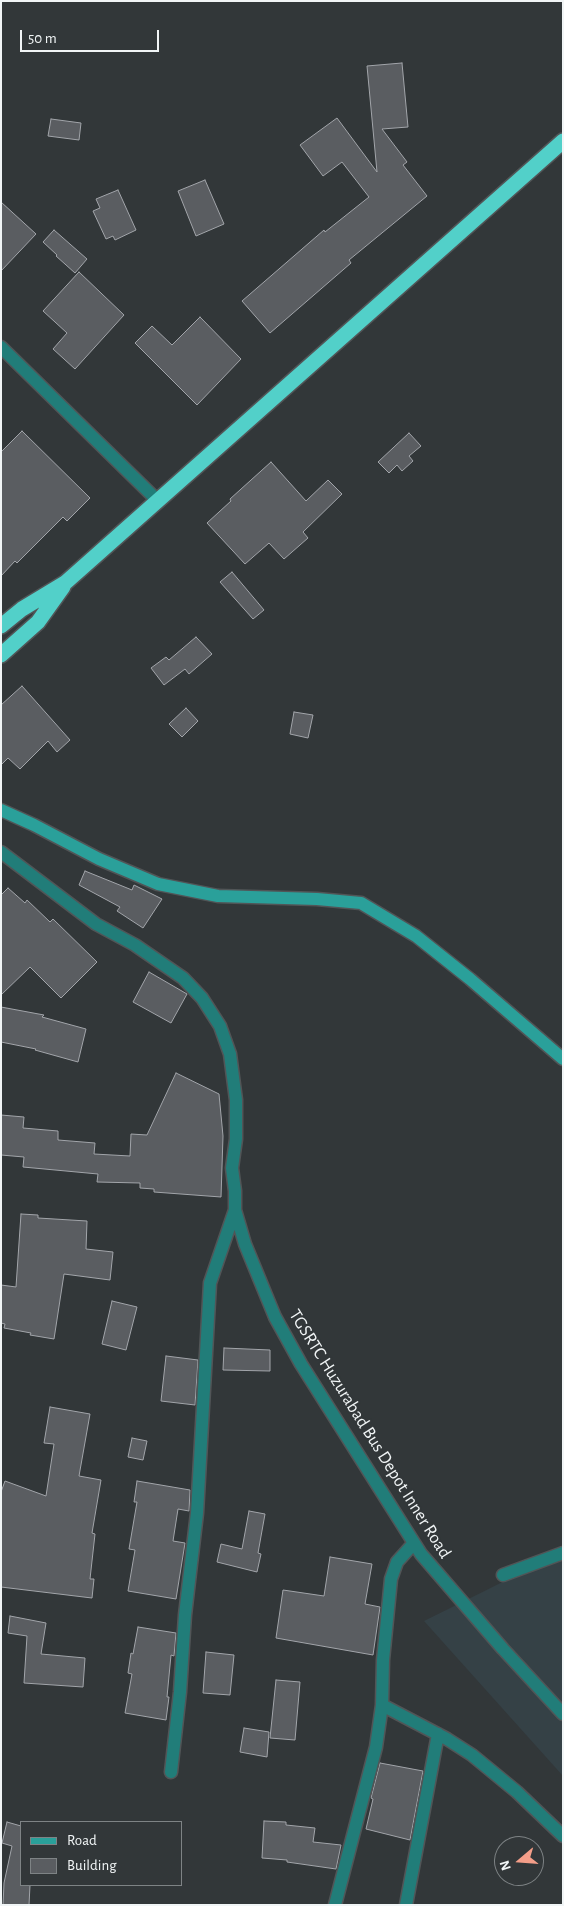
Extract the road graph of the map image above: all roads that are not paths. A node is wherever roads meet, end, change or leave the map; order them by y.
1 (563, 141) edge
2 (1, 347) edge
3 (158, 501) junction
4 (65, 583) junction
5 (1, 626) edge
6 (1, 655) edge
7 (1, 810) edge
8 (1, 852) edge
9 (563, 1059) edge
10 (235, 1210) junction
11 (414, 1543) junction
12 (563, 1553) edge
13 (503, 1575) dead end
14 (382, 1705) junction
15 (563, 1714) edge
16 (438, 1734) junction
17 (171, 1772) dead end
18 (563, 1836) edge
19 (335, 1905) edge
20 (406, 1905) edge

1 - 3 highway
2 - 3 street
3 - 4 highway
4 - 5 highway
4 - 6 highway
7 - 9 street
8 - 10 street, TGSRTC Huzurabad Bus Depot Inner Road
10 - 11 street, TGSRTC Huzurabad Bus Depot Inner Road
10 - 17 street
11 - 14 street
11 - 15 street, TGSRTC Huzurabad Bus Depot Inner Road
12 - 13 street
14 - 16 street
14 - 19 street
16 - 18 street
16 - 20 street

